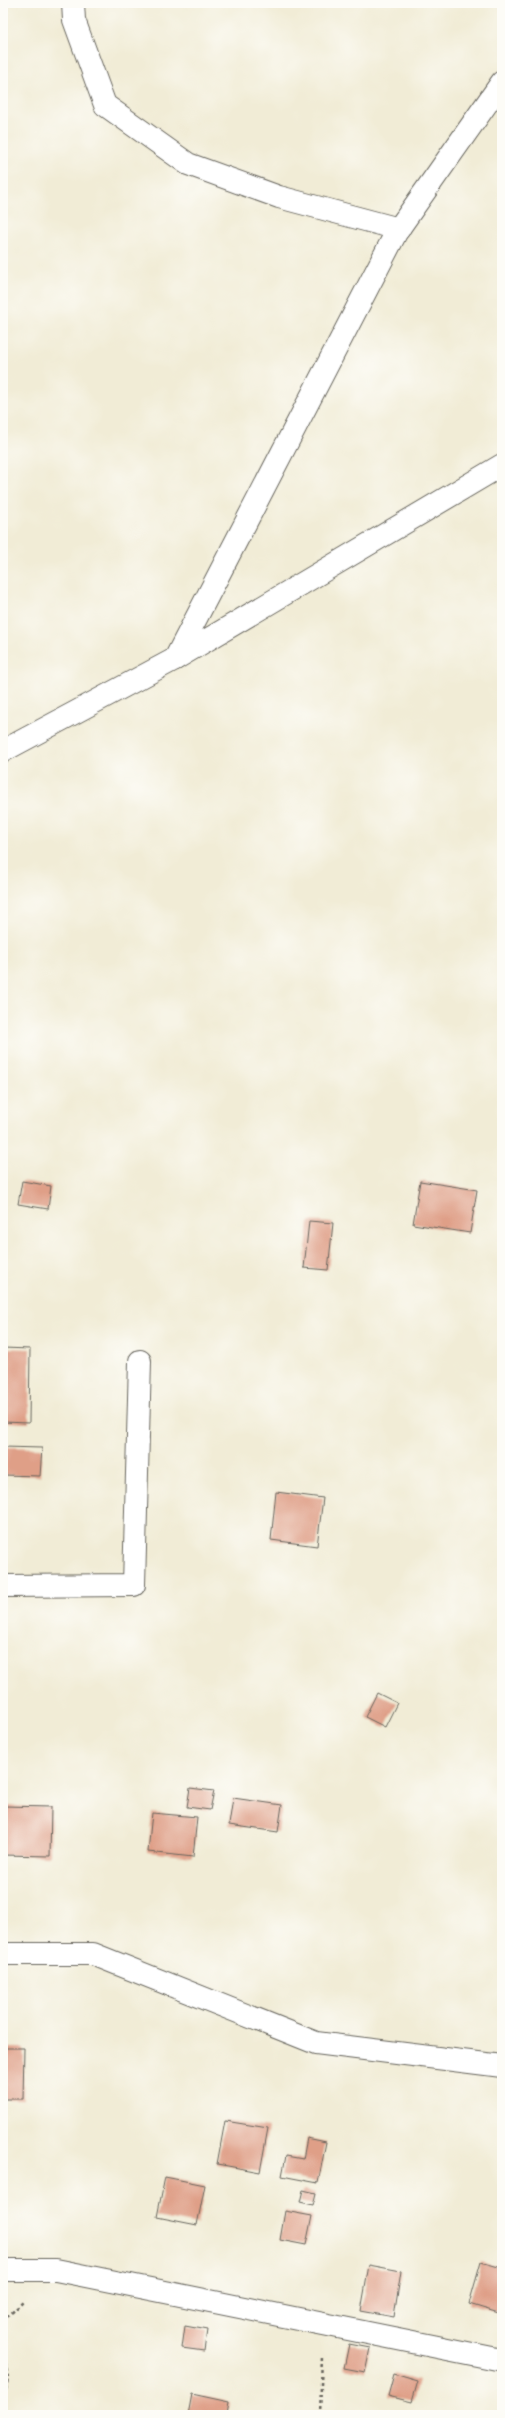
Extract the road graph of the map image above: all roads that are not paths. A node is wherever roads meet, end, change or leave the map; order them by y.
1 (73, 3) edge
2 (502, 82) edge
3 (399, 229) junction
4 (502, 466) edge
5 (175, 659) junction
6 (3, 751) edge
7 (140, 1361) dead end
8 (3, 1586) edge
9 (3, 1954) edge
10 (502, 2066) edge
11 (3, 2270) edge
12 (502, 2360) edge

1 - 3 street
2 - 3 street
3 - 5 street
4 - 5 street
5 - 6 street
7 - 8 street
9 - 10 street
11 - 12 street

